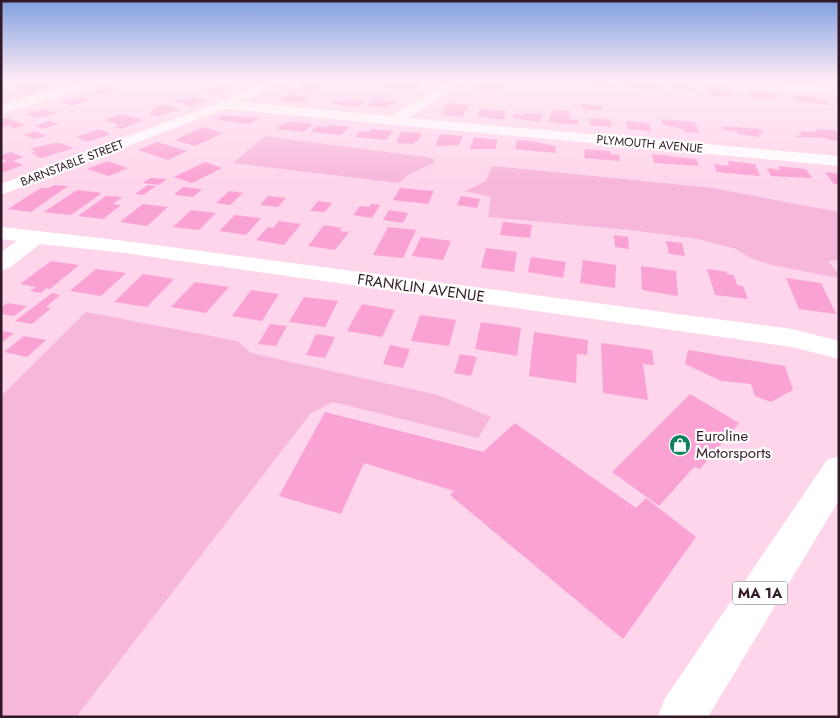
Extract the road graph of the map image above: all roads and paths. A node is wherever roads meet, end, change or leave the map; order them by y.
1 (200, 114) edge
2 (313, 114) edge
3 (405, 114) edge
4 (393, 121) junction
5 (839, 161) edge
6 (1, 190) edge
7 (1, 233) edge
8 (36, 237) junction
9 (1, 263) edge
10 (839, 350) edge
11 (839, 470) edge
12 (680, 717) edge

1 - 6 main road, BARNSTABLE STREET
2 - 4 main road, PLYMOUTH AVENUE
3 - 4 main road
4 - 5 main road, PLYMOUTH AVENUE
7 - 8 main road, FRANKLIN AVENUE
8 - 9 main road
8 - 10 main road, FRANKLIN AVENUE
11 - 12 main road, MA 1A

